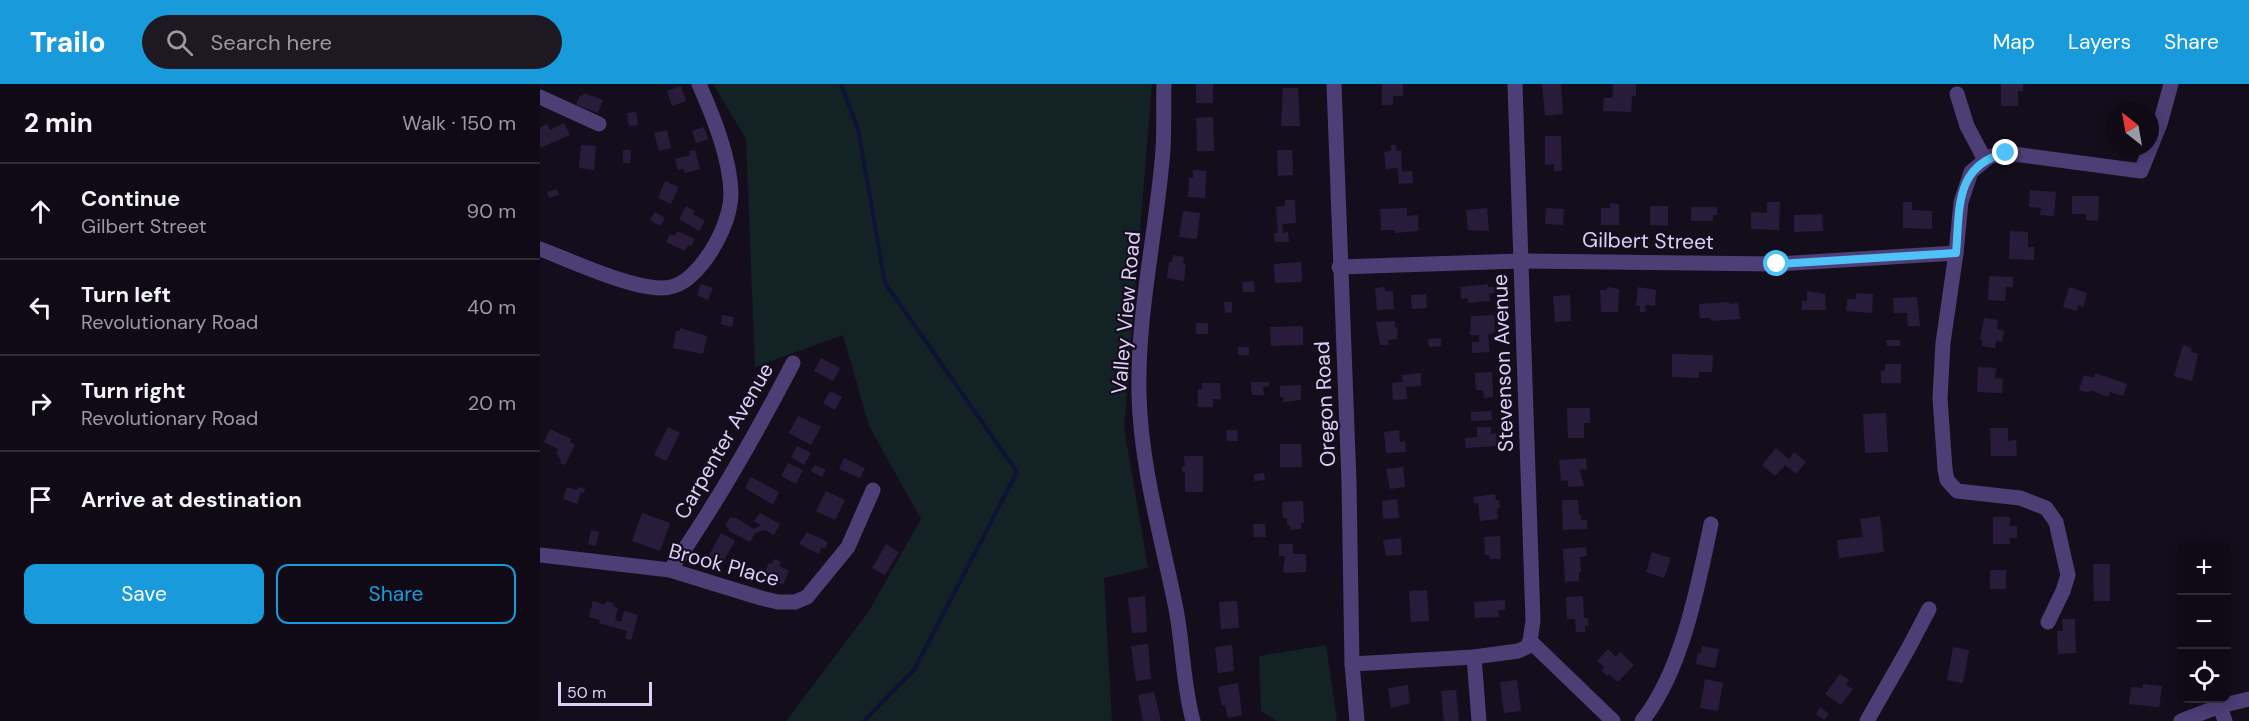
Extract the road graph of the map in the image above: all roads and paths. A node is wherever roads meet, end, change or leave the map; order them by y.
1 (699, 84) edge
2 (1164, 84) edge
3 (1334, 84) edge
4 (1515, 84) edge
5 (2171, 84) edge
6 (1957, 94) dead end
7 (540, 97) edge
8 (599, 123) dead end
9 (1985, 160) junction
10 (540, 249) edge
11 (1956, 253) junction
12 (1520, 261) junction
13 (1340, 267) junction
14 (793, 363) dead end
15 (873, 490) dead end
16 (1711, 524) dead end
17 (540, 555) edge
18 (670, 570) junction
19 (1929, 609) dead end
20 (2048, 622) dead end
21 (1530, 641) junction
22 (1474, 657) junction
23 (1352, 664) junction
24 (2249, 699) edge
25 (2220, 706) junction
26 (1193, 721) edge
27 (1357, 721) edge
28 (1479, 721) edge
29 (1613, 721) edge
30 (1642, 721) edge
31 (1867, 721) edge
32 (2181, 721) edge
33 (2225, 721) edge

1 - 10 street
2 - 26 street, Valley View Road
3 - 13 street, Oregon Road
4 - 12 street, Stevenson Avenue
5 - 9 street
6 - 9 street
7 - 8 street
9 - 11 street
11 - 12 street, Gilbert Street
11 - 20 street
12 - 13 street, Gilbert Street
12 - 21 street, Stevenson Avenue
13 - 23 street, Oregon Road
14 - 18 street, Carpenter Avenue
15 - 18 street, Brook Place
16 - 30 street
17 - 18 street, Brook Place
19 - 31 street
21 - 22 street
21 - 29 street
22 - 23 street
22 - 28 street
23 - 27 street, Oregon Road
24 - 25 street
25 - 32 street
25 - 33 street

